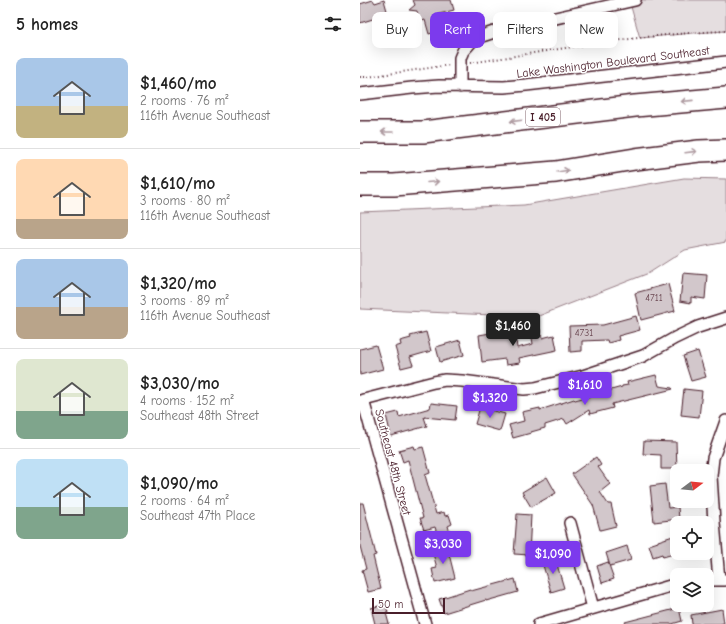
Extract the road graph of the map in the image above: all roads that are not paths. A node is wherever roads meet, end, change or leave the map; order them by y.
1 (635, 0) edge
2 (726, 62) edge
3 (460, 87) junction
4 (360, 94) edge
5 (726, 98) edge
6 (360, 132) edge
7 (726, 150) edge
8 (360, 185) edge
9 (394, 185) junction
10 (360, 195) edge
11 (726, 318) edge
12 (361, 401) edge
13 (726, 421) edge
14 (570, 523) dead end
15 (723, 580) edge
16 (670, 586) edge
17 (593, 608) junction
18 (425, 624) edge
19 (539, 624) edge

1 - 3 street
2 - 3 street, Lake Washington Boulevard Southeast
3 - 4 street, Lake Washington Boulevard Southeast
5 -> 6 highway, I 405
9 -> 7 highway
8 - 9 highway
9 - 10 highway
11 - 12 street
12 - 18 street, Southeast 48th Street
13 - 15 street
14 - 17 street
16 - 17 street
17 - 19 street

